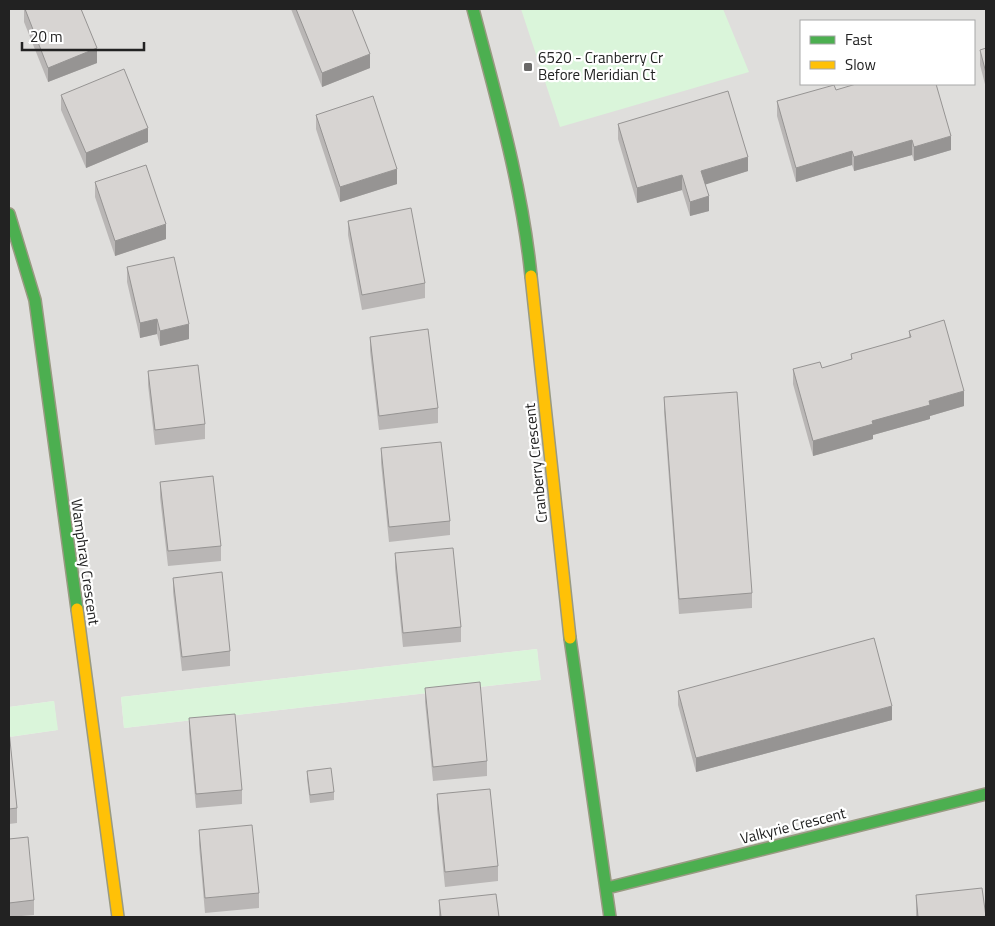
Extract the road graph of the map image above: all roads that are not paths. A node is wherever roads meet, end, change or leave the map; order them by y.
1 (473, 9) edge
2 (9, 214) edge
3 (986, 794) edge
4 (607, 888) junction
5 (118, 917) edge
6 (610, 917) edge

1 - 4 street, Cranberry Crescent
2 - 5 street, Wamphray Crescent
3 - 4 street, Valkyrie Crescent
4 - 6 street, Cranberry Crescent

